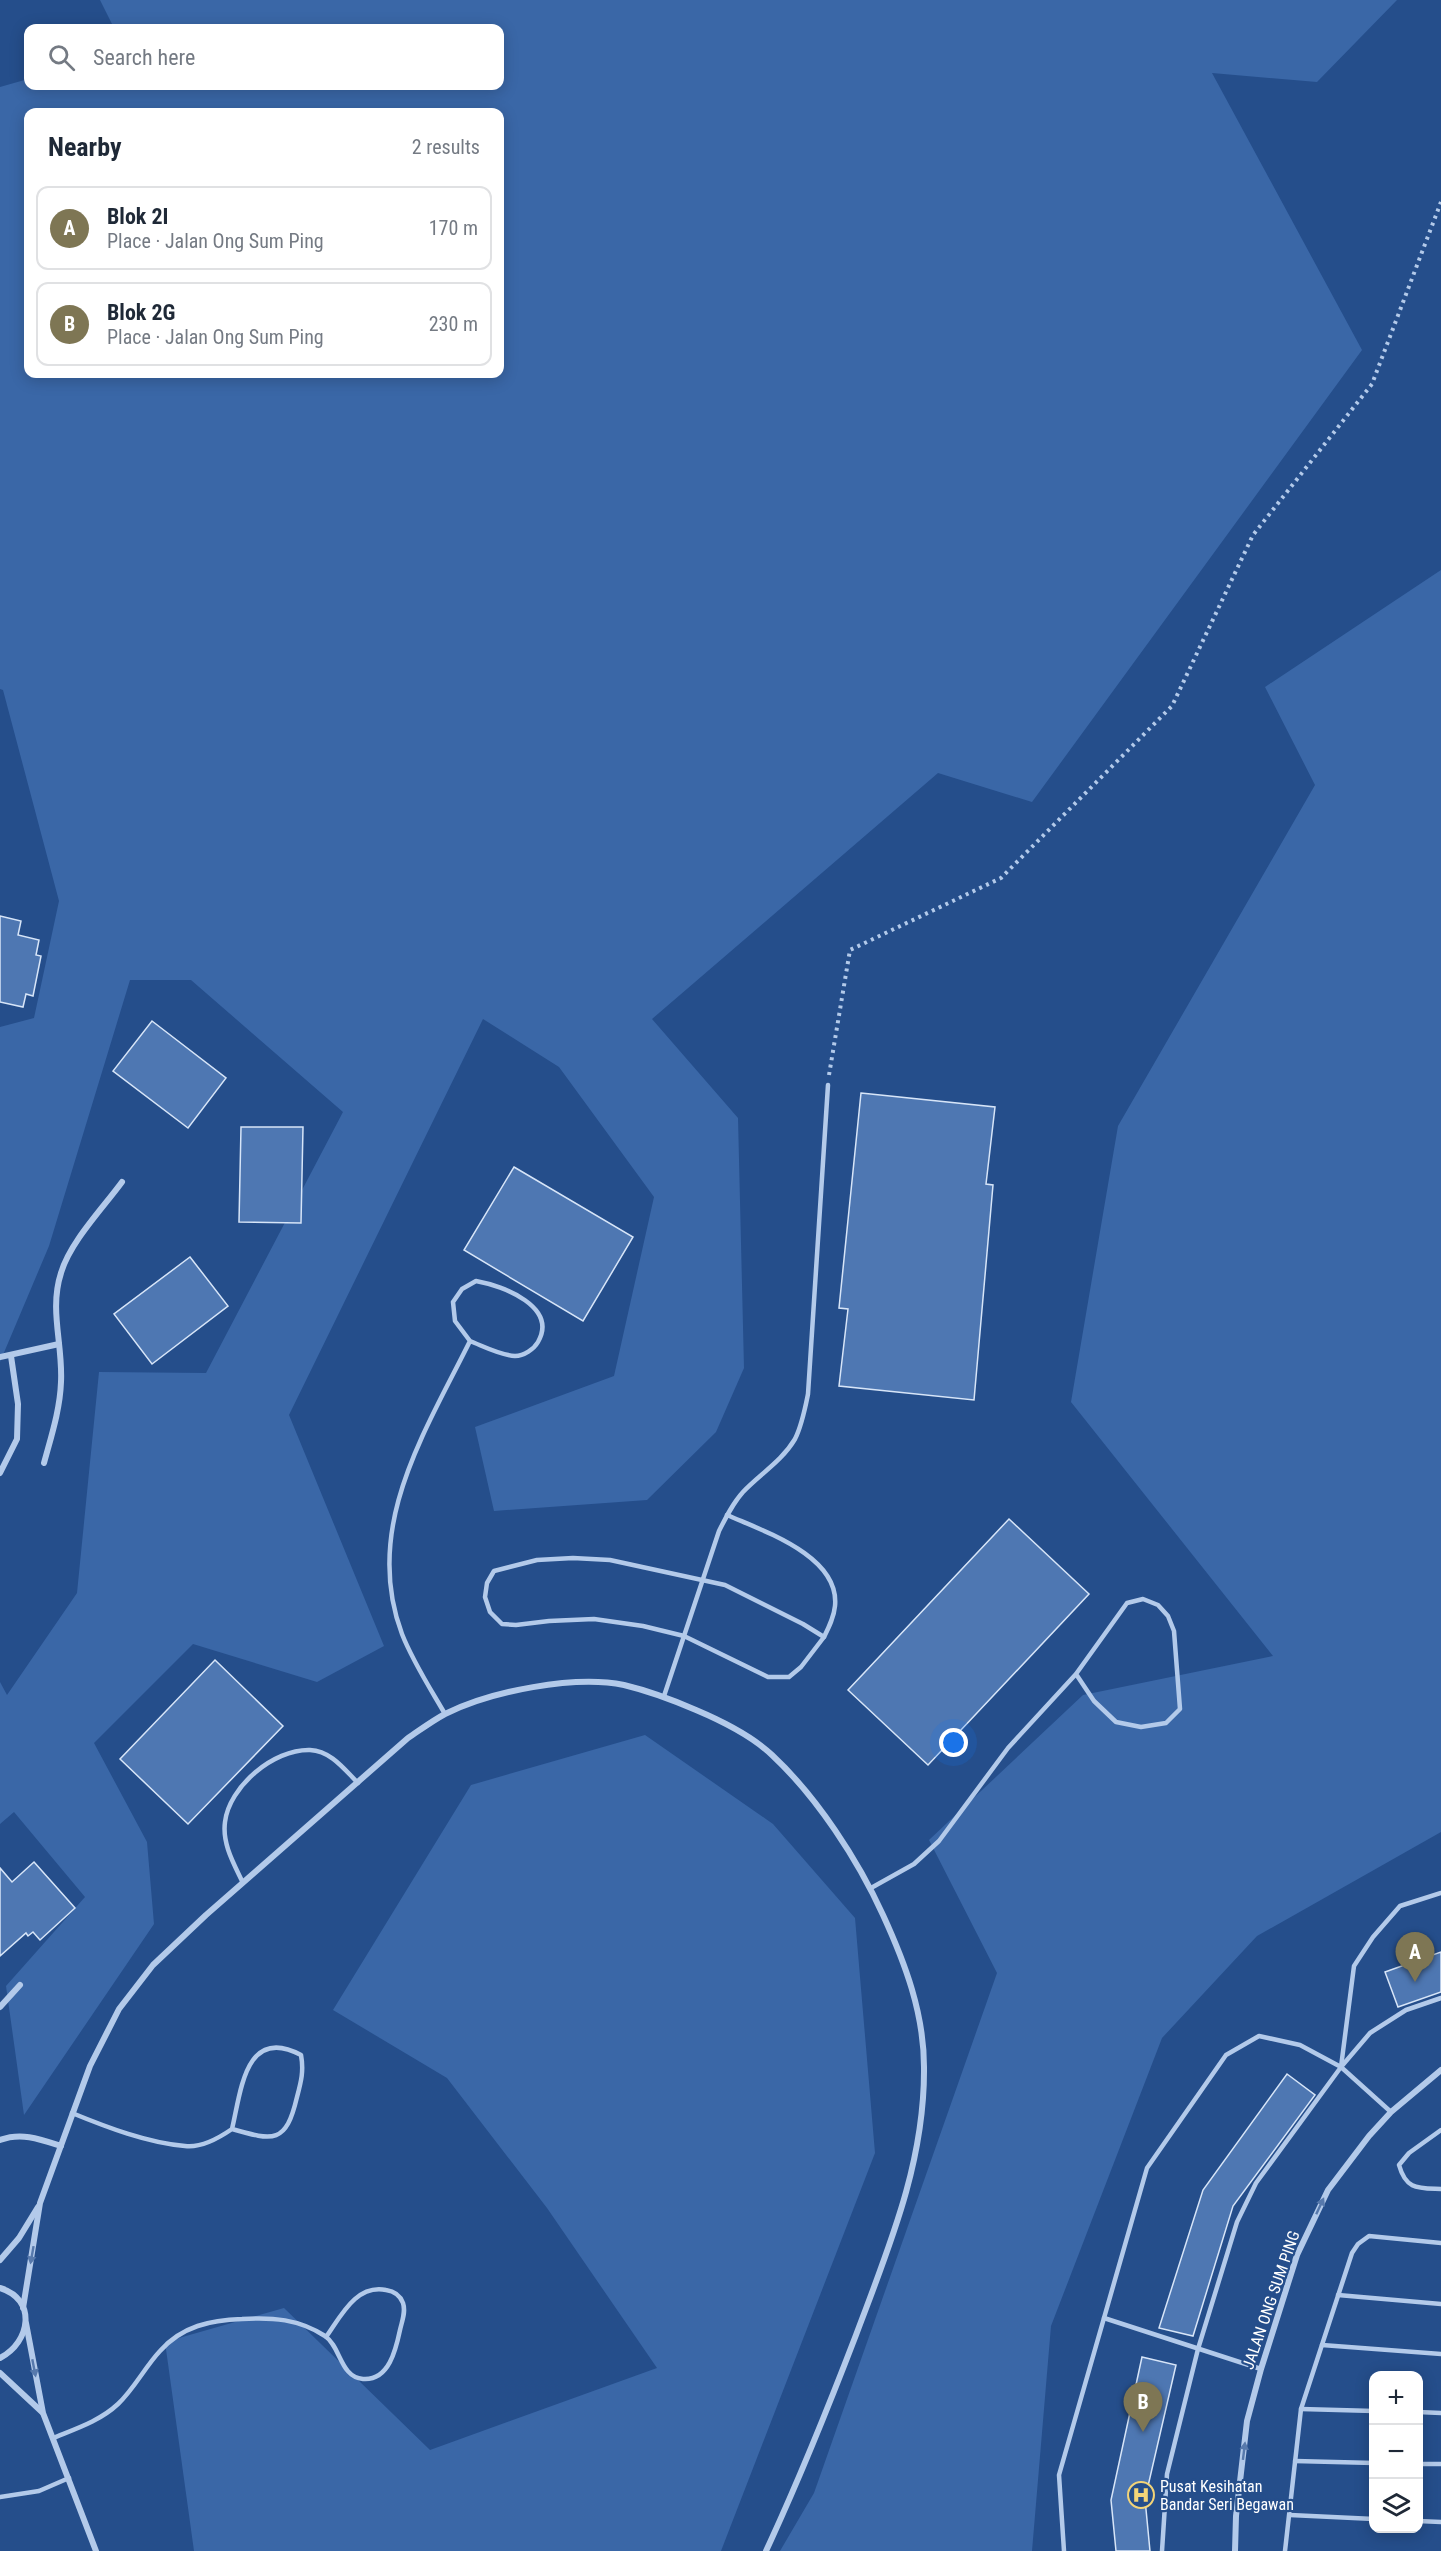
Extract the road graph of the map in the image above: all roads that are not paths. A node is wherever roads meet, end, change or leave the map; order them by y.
1 (828, 1085) road end
2 (122, 1182) dead end
3 (471, 1341) junction
4 (59, 1344) junction
5 (11, 1356) junction
6 (0, 1357) edge
7 (44, 1463) dead end
8 (0, 1473) edge
9 (727, 1515) junction
10 (702, 1578) junction
11 (684, 1636) junction
12 (824, 1637) junction
13 (1076, 1674) junction
14 (664, 1696) junction
15 (445, 1714) junction
16 (358, 1783) junction
17 (243, 1883) junction
18 (871, 1888) junction
19 (1441, 1893) edge
20 (20, 1985) dead end
21 (1441, 1998) edge
22 (0, 2007) edge
23 (1341, 2067) junction
24 (1441, 2070) edge
25 (1390, 2112) junction
26 (72, 2113) junction
27 (232, 2129) junction
28 (1441, 2130) edge
29 (0, 2140) edge
30 (61, 2146) junction
31 (1441, 2189) edge
32 (40, 2203) junction
33 (1441, 2242) edge
34 (0, 2260) edge
35 (0, 2288) edge
36 (1338, 2295) junction
37 (1441, 2304) edge
38 (23, 2308) junction
39 (1104, 2318) junction
40 (26, 2323) junction
41 (326, 2337) junction
42 (1322, 2345) junction
43 (1198, 2349) junction
44 (1441, 2354) edge
45 (0, 2358) edge
46 (1261, 2369) junction
47 (0, 2373) edge
48 (1301, 2409) junction
49 (1369, 2411) edge
50 (1423, 2412) edge
51 (43, 2413) junction
52 (1441, 2413) edge
53 (53, 2438) junction
54 (1296, 2461) junction
55 (1369, 2463) edge
56 (1423, 2464) edge
57 (1441, 2464) edge
58 (69, 2478) junction
59 (0, 2497) edge
60 (1290, 2515) junction
61 (1369, 2519) edge
62 (1423, 2521) edge
63 (1441, 2522) edge
64 (96, 2551) edge
65 (766, 2551) edge
66 (1064, 2551) edge
67 (1162, 2551) edge
68 (1235, 2551) edge
69 (1285, 2551) edge

1 - 9 lane
2 - 4 street
3 - 3 lane
3 - 15 lane
4 - 5 street
4 - 7 street
5 - 6 street
5 - 8 street
9 - 10 lane
9 - 12 lane
10 - 11 lane
10 - 11 lane
10 - 12 lane
11 - 12 lane
11 - 14 lane
13 - 13 lane
13 - 18 lane
14 - 15 street
14 - 18 street
15 - 16 street
16 - 17 street
16 - 17 lane
17 - 26 street
18 - 65 street
19 - 23 lane
20 - 22 street
21 - 23 lane
23 - 25 lane
23 - 39 lane
23 - 43 lane
24 - 25 street, JALAN ONG SUM PING
46 -> 25 street, JALAN ONG SUM PING
26 - 27 lane
26 - 30 street
27 - 27 lane
28 - 31 lane
29 - 30 street
30 - 32 street
32 - 34 street
32 -> 38 street
33 - 36 lane
35 - 38 street
36 - 37 lane
36 - 42 lane
38 - 40 street
39 - 43 lane
39 - 66 lane
40 - 45 street
40 -> 51 street
41 - 41 lane
41 - 53 lane
42 - 44 lane
42 - 48 lane
43 - 46 lane
43 - 67 lane
68 -> 46 street, JALAN ONG SUM PING
47 - 51 street
48 - 49 lane
48 - 54 lane
50 - 52 lane
51 - 53 street
53 - 58 street
54 - 55 lane
54 - 60 lane
56 - 57 lane
58 - 59 lane
58 - 64 street
60 - 61 lane
60 - 69 lane
62 - 63 lane

